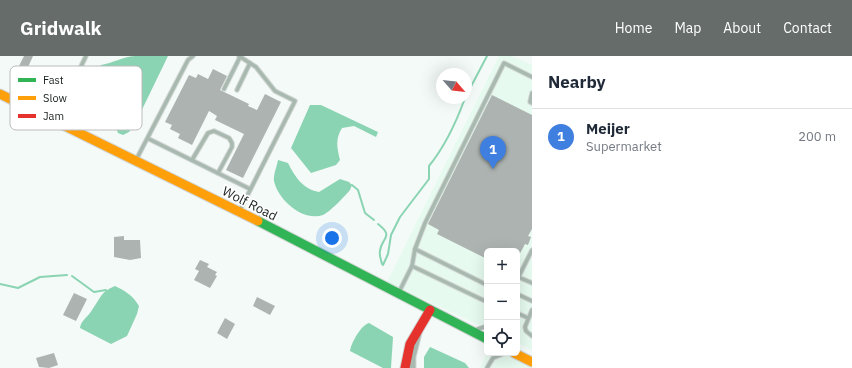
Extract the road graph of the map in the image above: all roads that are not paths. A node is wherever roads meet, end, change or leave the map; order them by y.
1 (86, 56) edge
2 (193, 56) edge
3 (239, 56) edge
4 (250, 63) junction
5 (81, 66) edge
6 (532, 77) edge
7 (224, 89) dead end
8 (237, 90) dead end
9 (532, 93) edge
10 (0, 94) edge
11 (10, 99) edge
12 (532, 103) edge
13 (73, 130) edge
14 (149, 139) junction
15 (192, 160) junction
16 (136, 161) junction
17 (218, 174) junction
18 (250, 189) junction
19 (239, 211) junction
20 (415, 249) junction
21 (532, 250) edge
22 (412, 266) junction
23 (520, 269) edge
24 (520, 279) edge
25 (484, 283) edge
26 (532, 284) edge
27 (398, 293) junction
28 (520, 295) edge
29 (484, 301) edge
30 (532, 301) edge
31 (430, 310) junction
32 (532, 310) edge
33 (520, 314) edge
34 (528, 318) junction
35 (484, 327) edge
36 (419, 331) junction
37 (471, 331) junction
38 (532, 336) edge
39 (484, 338) edge
40 (498, 356) edge
41 (520, 356) edge
42 (493, 358) joint
43 (532, 362) edge
44 (405, 368) edge
45 (412, 368) edge
46 (488, 368) edge

1 - 5 lane
2 - 14 lane
3 - 4 lane
3 - 7 lane
4 - 8 lane
4 - 18 lane
6 - 20 lane
9 - 12 lane
10 - 11 main road, Wolf Road
13 - 16 main road, Wolf Road
14 - 15 lane
14 - 16 lane
15 - 17 lane
15 - 17 lane
16 - 19 main road, Wolf Road
17 - 18 lane
18 - 19 lane
19 - 27 main road, Wolf Road
20 - 22 lane
20 - 25 lane
21 - 23 lane
22 - 27 lane
22 - 29 lane
24 - 26 lane
27 - 31 main road, Wolf Road
28 - 30 lane
31 - 36 main road
31 - 37 main road, Wolf Road
32 - 34 lane
33 - 34 lane
34 - 38 lane
35 - 37 lane
36 - 44 main road
36 - 45 street
37 - 39 main road, Wolf Road
40 - 42 lane
41 - 43 main road
42 - 46 lane

